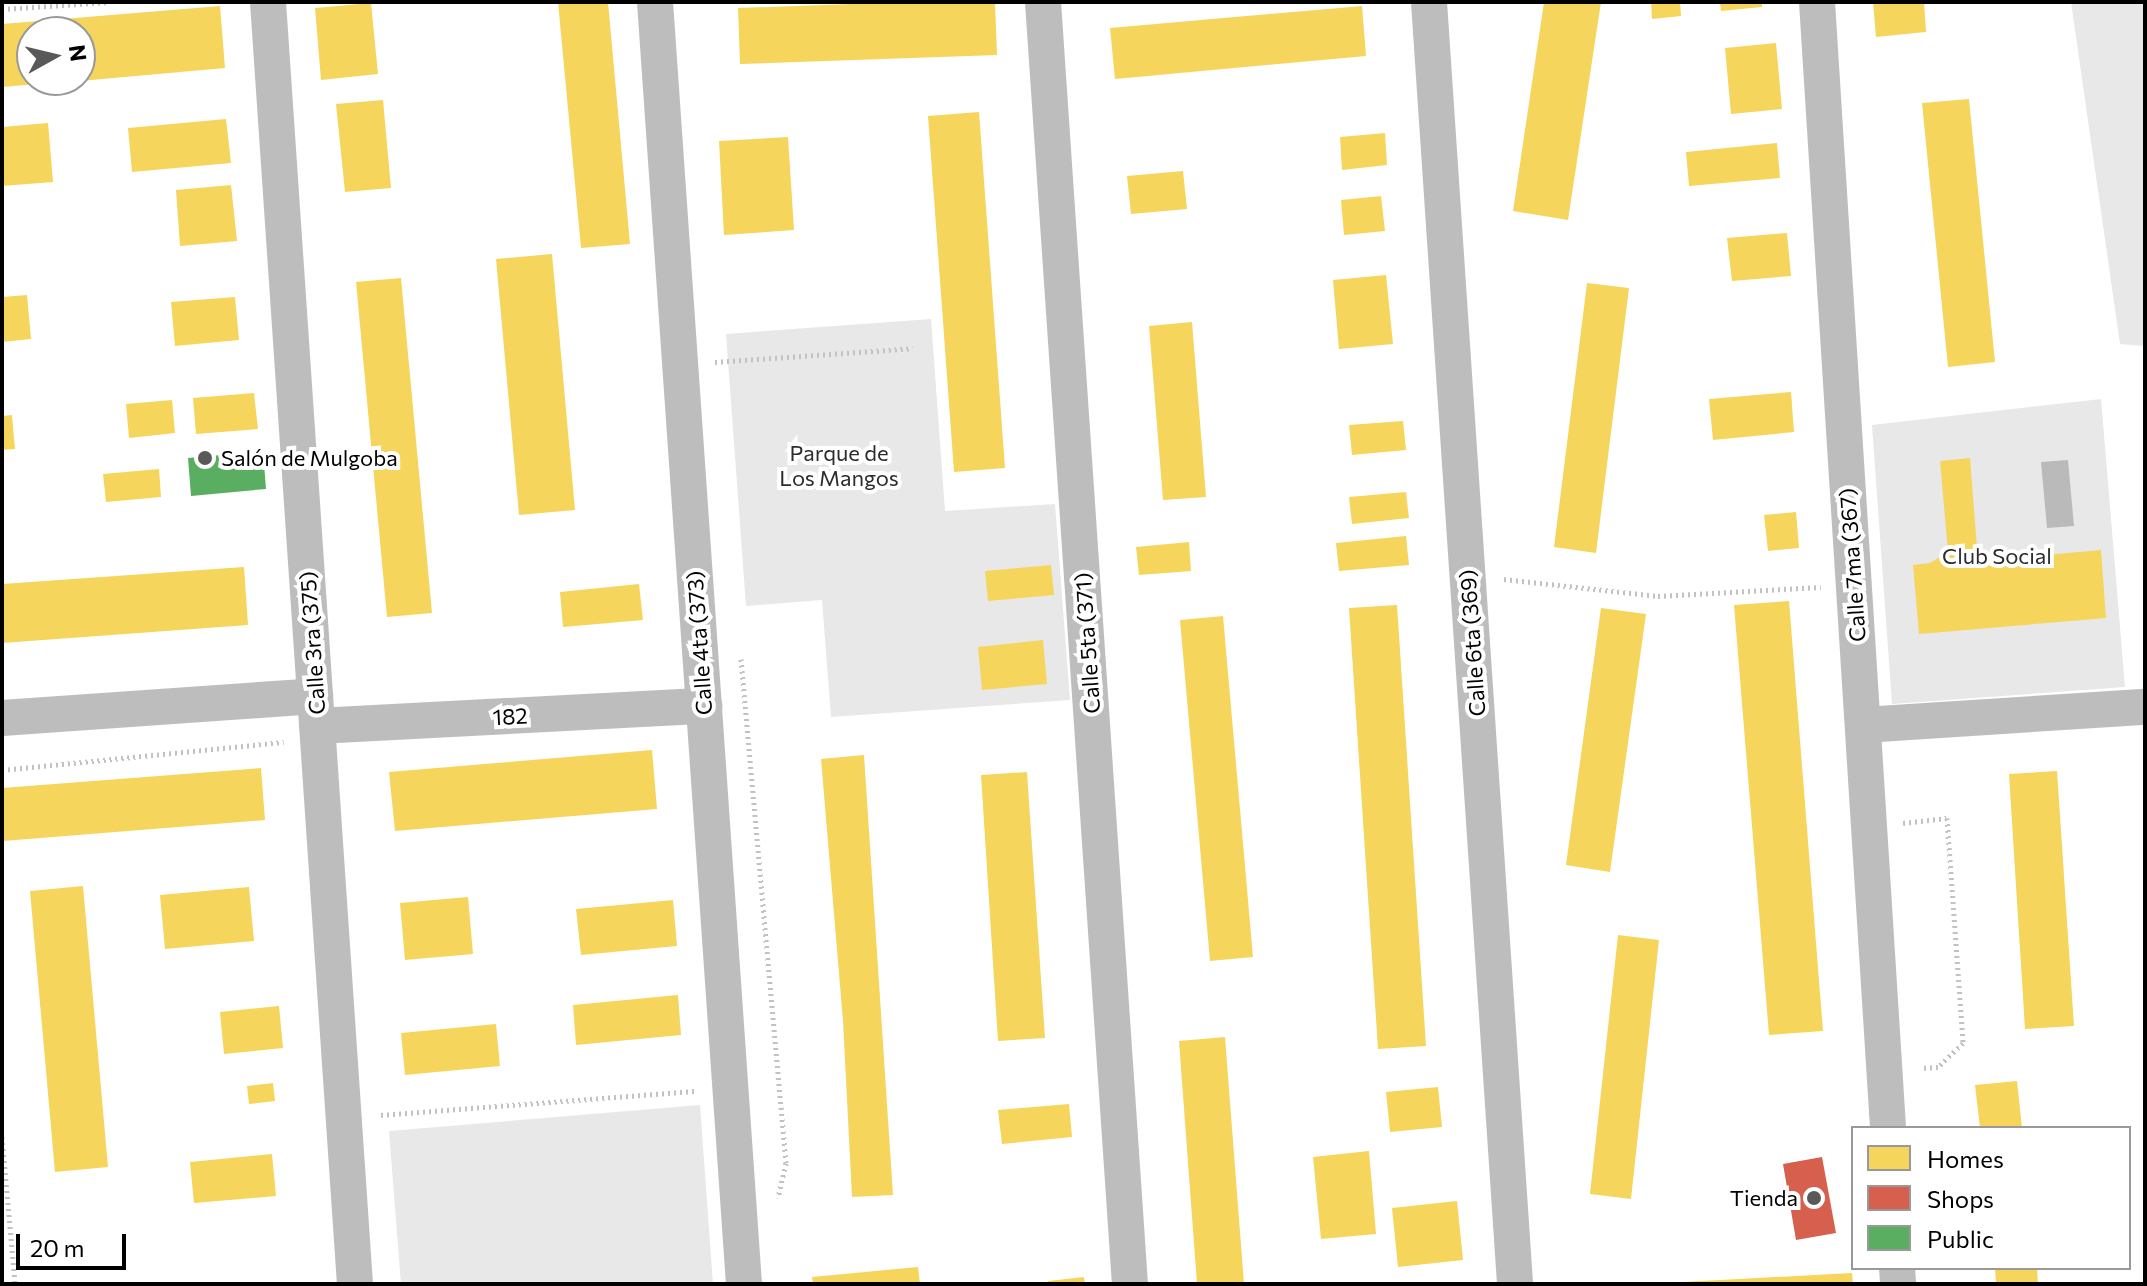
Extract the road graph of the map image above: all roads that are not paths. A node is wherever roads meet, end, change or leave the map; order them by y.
1 (268, 2) edge
2 (655, 2) edge
3 (1043, 2) edge
4 (1429, 2) edge
5 (1817, 2) edge
6 (704, 706) junction
7 (2145, 707) edge
8 (2, 718) edge
9 (308, 721) junction
10 (1863, 725) junction
11 (1888, 1126) edge
12 (355, 1284) edge
13 (744, 1284) edge
14 (1130, 1284) edge
15 (1515, 1284) edge

1 - 9 street, Calle 3ra (375)
2 - 6 street, Calle 4ta (373)
3 - 14 street, Calle 5ta (371)
4 - 15 street, Calle 6ta (369)
5 - 10 street, Calle 7ma (367)
6 - 9 street, 182
6 - 13 street, Calle 4ta (373)
7 - 10 street
8 - 9 street, 182
9 - 12 street, Calle 3ra (375)
10 - 11 street, Calle 7ma (367)

